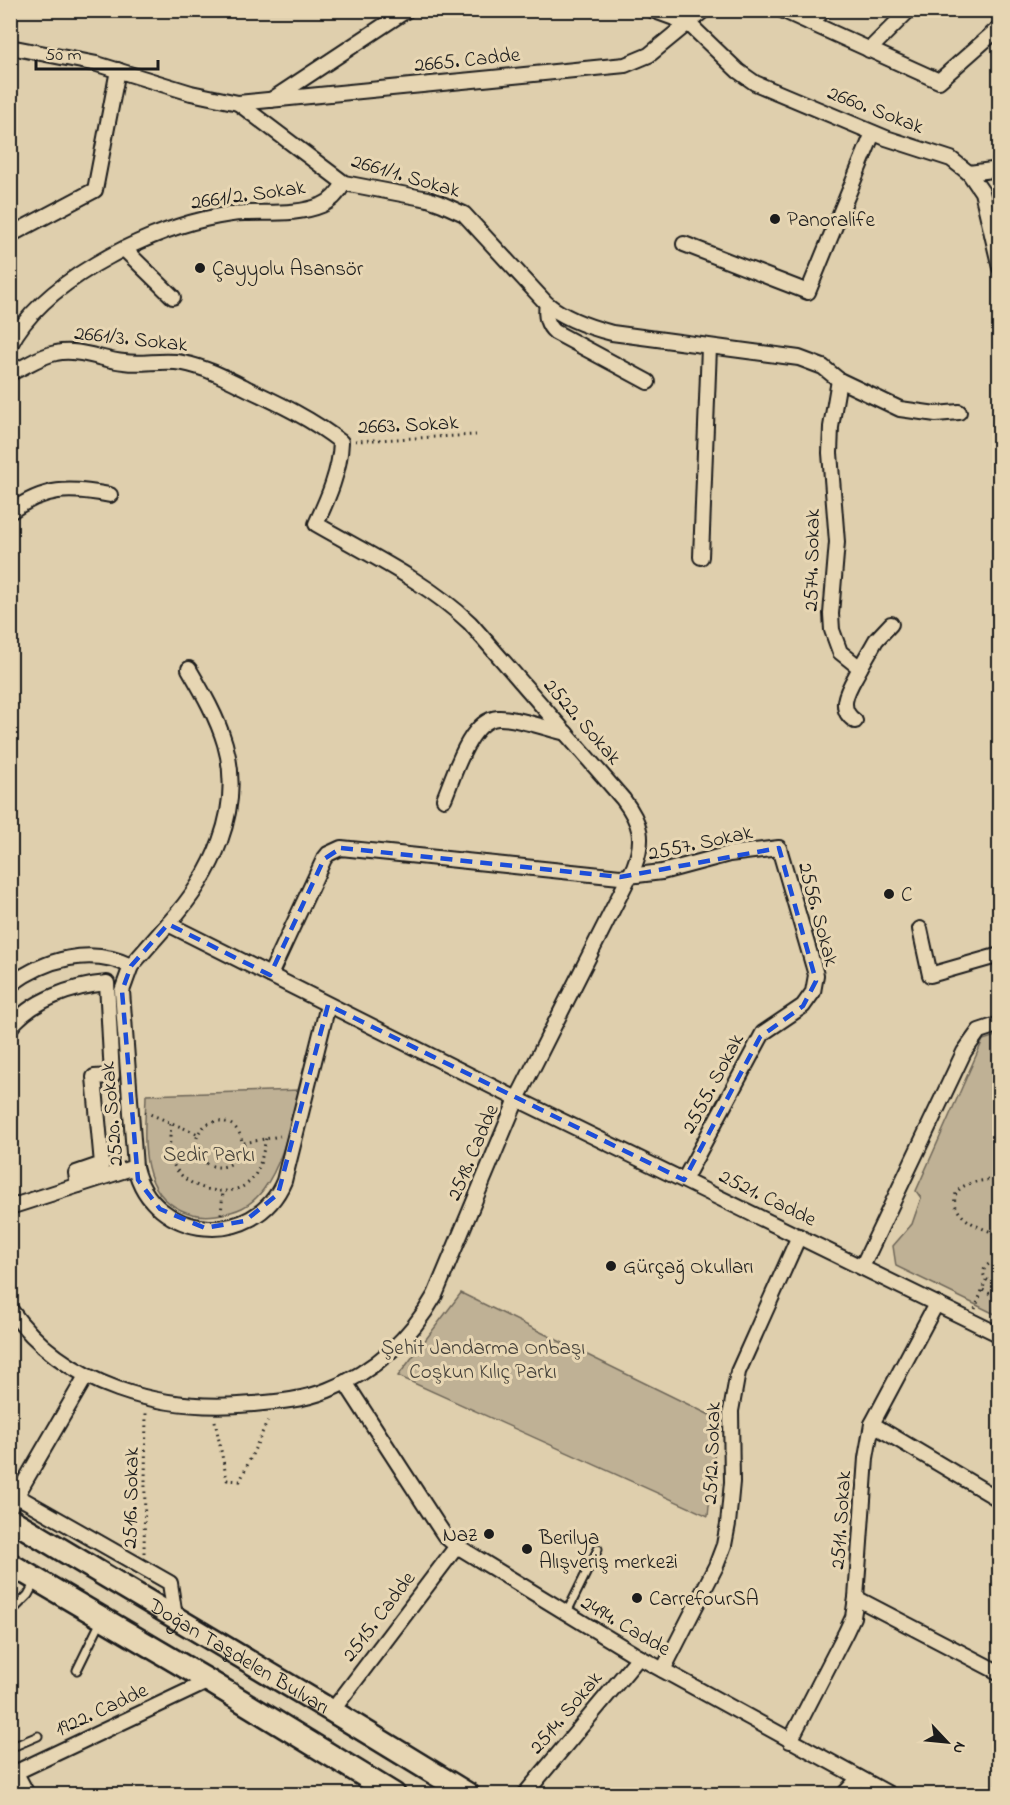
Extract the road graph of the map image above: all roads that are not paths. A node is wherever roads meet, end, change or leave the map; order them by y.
1 (407, 10) edge
2 (652, 10) edge
3 (704, 10) edge
4 (782, 10) edge
5 (824, 10) edge
6 (909, 10) edge
7 (688, 23) junction
8 (810, 23) junction
9 (999, 27) edge
10 (10, 47) edge
11 (869, 50) junction
12 (118, 70) junction
13 (269, 101) junction
14 (238, 103) junction
15 (873, 133) junction
16 (999, 170) edge
17 (969, 172) junction
18 (344, 183) junction
19 (10, 235) edge
20 (684, 244) dead end
21 (124, 249) junction
22 (999, 268) edge
23 (173, 297) dead end
24 (547, 304) junction
25 (10, 345) edge
26 (709, 347) junction
27 (10, 373) edge
28 (839, 380) junction
29 (648, 382) dead end
30 (959, 412) dead end
31 (341, 442) joint
32 (110, 495) dead end
33 (10, 512) edge
34 (701, 557) dead end
35 (891, 624) dead end
36 (860, 668) junction
37 (189, 669) dead end
38 (855, 721) dead end
39 (566, 733) junction
40 (444, 799) dead end
41 (779, 848) joint
42 (629, 877) junction
43 (168, 924) junction
44 (920, 929) dead end
45 (999, 955) edge
46 (131, 966) junction
47 (270, 975) junction
48 (10, 986) edge
49 (813, 992) joint
50 (328, 1005) junction
51 (999, 1024) edge
52 (10, 1028) edge
53 (517, 1099) junction
54 (135, 1167) junction
55 (684, 1180) junction
56 (78, 1185) junction
57 (10, 1207) edge
58 (799, 1236) junction
59 (862, 1267) junction
60 (936, 1304) junction
61 (10, 1309) edge
62 (999, 1335) edge
63 (86, 1376) junction
64 (345, 1382) junction
65 (872, 1424) junction
66 (999, 1500) edge
67 (14, 1501) edge
68 (10, 1519) edge
69 (457, 1546) junction
70 (598, 1549) dead end
71 (10, 1564) edge
72 (36, 1580) junction
73 (856, 1598) junction
74 (10, 1612) edge
75 (566, 1614) junction
76 (175, 1617) junction
77 (102, 1619) junction
78 (639, 1657) junction
79 (77, 1670) dead end
80 (663, 1670) junction
81 (999, 1673) edge
82 (209, 1681) junction
83 (332, 1711) junction
84 (38, 1736) dead end
85 (790, 1741) junction
86 (10, 1748) edge
87 (13, 1774) edge
88 (859, 1778) junction
89 (388, 1793) edge
90 (27, 1794) edge
91 (468, 1794) edge
92 (525, 1794) edge
93 (844, 1794) edge
94 (889, 1794) edge

1 - 13 street
2 - 7 street
3 - 7 street, 2665. Cadde
4 - 8 street
5 - 8 street
6 - 11 street
7 - 13 street, 2665. Cadde
7 - 15 street, 2660. Sokak
8 - 11 street
9 - 11 street
10 - 12 street, 2661/1. Sokak
12 - 14 street, 2661/1. Sokak
12 - 19 street
13 - 14 street, 2665. Cadde
14 - 18 street, 2661/1. Sokak
15 - 17 street, 2660. Sokak
15 - 20 street
16 - 17 street
17 - 22 street, 2660. Sokak
18 - 21 street, 2661/2. Sokak
18 - 24 street, 2661/1. Sokak
21 - 23 street
21 - 25 street, 2661/2. Sokak
24 - 26 street, 2661/1. Sokak
24 - 29 street
26 - 28 street, 2661/1. Sokak
26 - 34 street
27 - 31 street, 2661/3. Sokak
28 - 30 street, 2661/1. Sokak
28 - 36 street, 2574. Sokak
31 - 39 street, 2522. Sokak
32 - 33 street
35 - 36 street
36 - 38 street
37 - 43 street
39 - 40 street
39 - 42 street, 2522. Sokak
41 - 42 street, 2557. Sokak
41 - 49 street, 2556. Sokak
42 - 47 street, 2557. Sokak
42 - 53 street, 2522. Sokak
43 - 46 street
43 - 47 street, 2518. Cadde
44 - 45 street
46 - 48 street
46 - 54 street, 2520. Sokak
47 - 50 street, 2518. Cadde
49 - 55 street, 2555. Sokak
50 - 53 street, 2518. Cadde
50 - 54 street, 2520. Sokak
51 - 59 street
52 - 56 street
53 - 55 street, 2521. Cadde
53 - 64 street, 2518. Cadde
54 - 56 street
55 - 58 street, 2521. Cadde
56 - 57 street
58 - 59 street, 2521. Cadde
58 - 80 street, 2512. Sokak
59 - 60 street, 2521. Cadde
60 - 62 street, 2521. Cadde
60 - 65 street, 2511. Sokak
61 - 63 street, 2518. Cadde
63 - 64 street, 2518. Cadde
63 - 67 street
64 - 69 street, 2494. Cadde
65 - 66 street
65 - 73 street, 2511. Sokak
67 - 76 street
68 - 76 main road, Doğan Taşdelen Bulvarı
69 - 75 street, 2494. Cadde
69 - 83 street, 2515. Cadde
70 - 75 lane
71 - 72 main road, Doğan Taşdelen Bulvarı
72 - 74 lane
72 - 77 main road, Doğan Taşdelen Bulvarı
73 - 81 street
73 - 85 street, 2511. Sokak
75 - 78 street, 2494. Cadde
76 - 83 main road, Doğan Taşdelen Bulvarı
77 - 79 lane
77 - 82 main road, Doğan Taşdelen Bulvarı
78 - 80 street, 2494. Cadde
78 - 92 street, 2514. Sokak
80 - 85 street, 2494. Cadde
82 - 87 street, 1922. Cadde
82 - 89 main road, Doğan Taşdelen Bulvarı
83 - 91 main road, Doğan Taşdelen Bulvarı
84 - 86 lane
85 - 88 street, 2494. Cadde
87 - 90 street
88 - 93 street
88 - 94 street, 2494. Cadde

